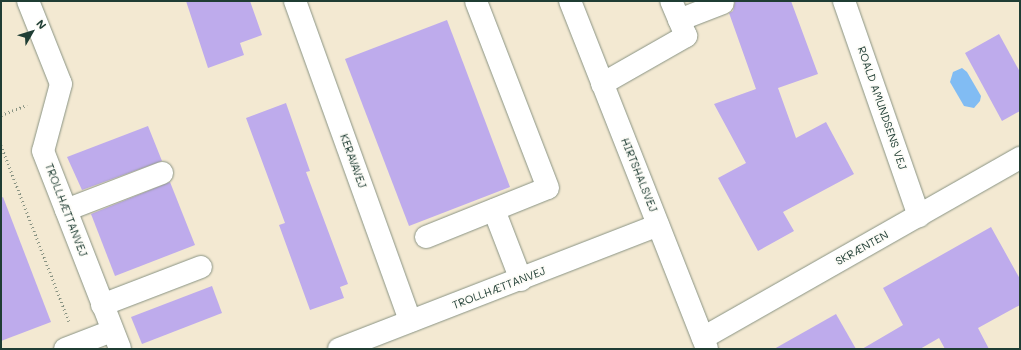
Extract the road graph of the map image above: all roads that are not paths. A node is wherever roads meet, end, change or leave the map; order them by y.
1 (28, 1) edge
2 (295, 1) edge
3 (476, 1) edge
4 (570, 1) edge
5 (844, 1) edge
6 (723, 3) dead end
7 (675, 11) edge
8 (602, 84) junction
9 (1020, 158) edge
10 (162, 173) dead end
11 (66, 210) junction
12 (494, 210) junction
13 (919, 216) junction
14 (658, 225) junction
15 (426, 237) dead end
16 (201, 267) dead end
17 (521, 280) junction
18 (102, 305) junction
19 (410, 321) junction
20 (116, 340) edge
21 (705, 343) edge
22 (72, 347) edge
23 (339, 349) edge

1 - 11 street, TROLLHÆTTANVEJ
2 - 19 street, KERAVAVEJ
3 - 12 street
4 - 8 street, HIRTSHALSVEJ
5 - 13 street, ROALD AMUNDSENS VEJ
6 - 7 street
7 - 8 street
8 - 14 street, HIRTSHALSVEJ
9 - 13 street, SKRÆNTEN
10 - 11 street
11 - 18 street, TROLLHÆTTANVEJ
12 - 15 street
12 - 17 street
13 - 21 street, SKRÆNTEN
14 - 17 street, TROLLHÆTTANVEJ
14 - 21 street, HIRTSHALSVEJ
16 - 18 street
17 - 19 street, TROLLHÆTTANVEJ
18 - 20 street, TROLLHÆTTANVEJ
19 - 23 street, TROLLHÆTTANVEJ
20 - 22 street

